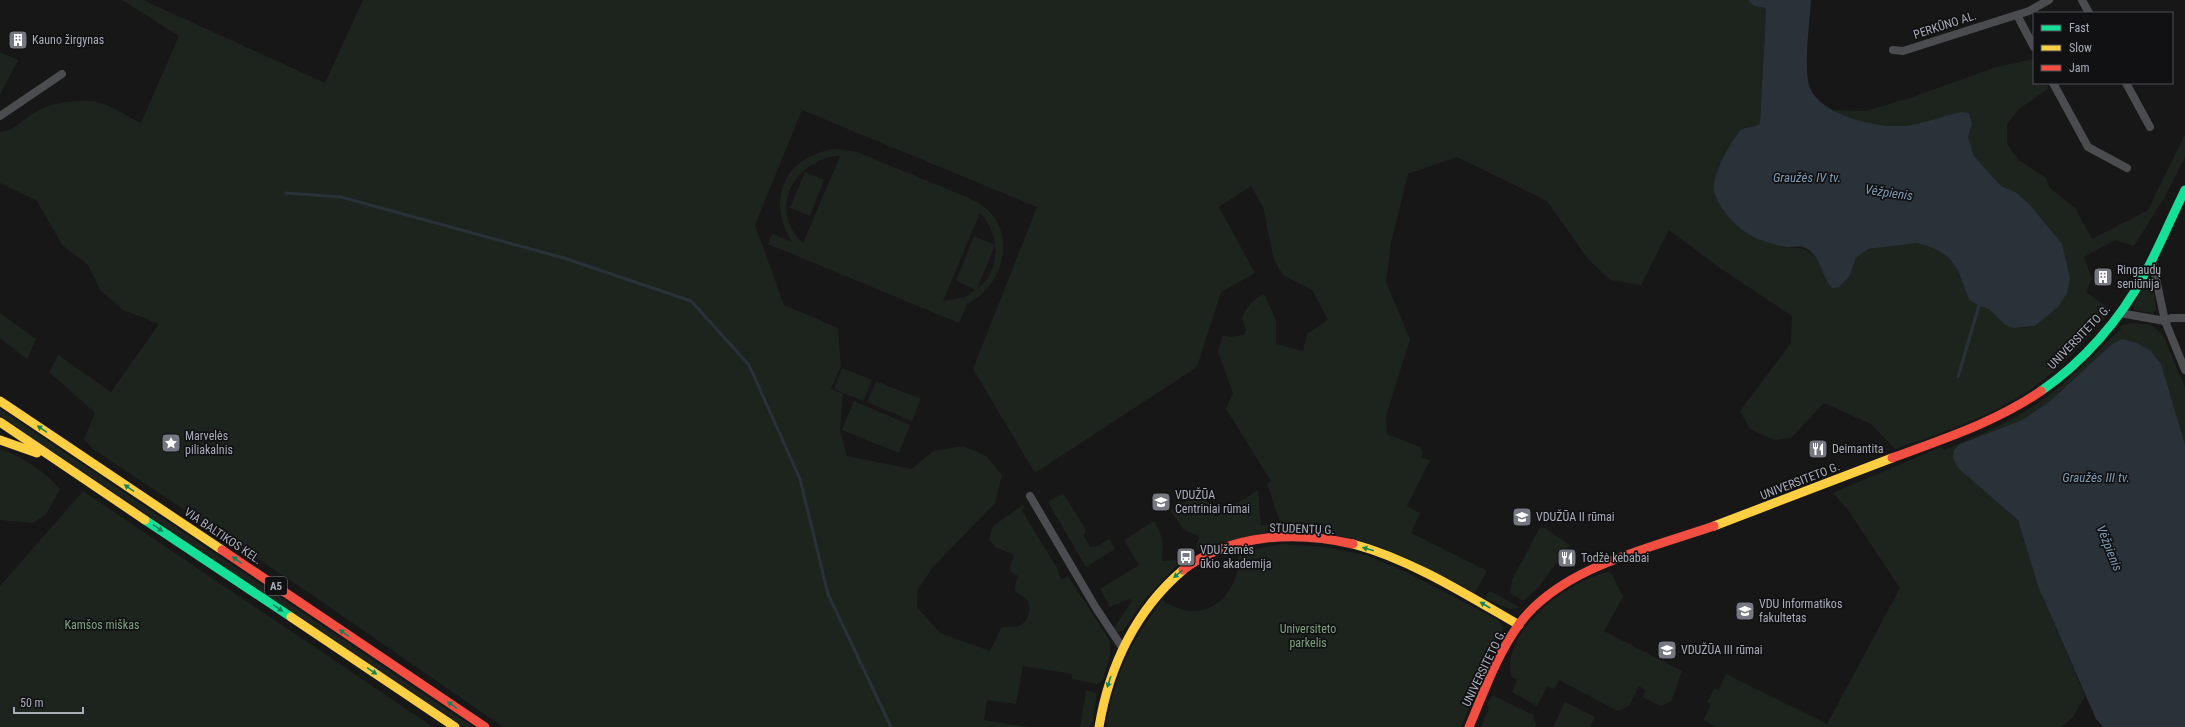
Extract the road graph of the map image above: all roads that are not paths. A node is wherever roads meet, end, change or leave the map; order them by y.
1 (2049, 0) edge
2 (2082, 0) edge
3 (2088, 12) edge
4 (2017, 15) junction
5 (2033, 45) edge
6 (1893, 50) dead end
7 (62, 74) dead end
8 (2055, 84) edge
9 (2127, 84) edge
10 (0, 116) edge
11 (2150, 127) dead end
12 (2127, 168) dead end
13 (2185, 190) edge
14 (2152, 260) junction
15 (2120, 313) junction
16 (2185, 318) edge
17 (2165, 321) junction
18 (2185, 370) edge
19 (0, 396) edge
20 (0, 401) edge
21 (17, 412) junction
22 (0, 422) edge
23 (0, 440) edge
24 (56, 460) junction
25 (1030, 496) dead end
26 (1519, 625) junction
27 (1122, 647) junction
28 (455, 727) edge
29 (485, 727) edge
30 (1099, 727) edge
31 (1469, 727) edge

1 - 4 street, PERKŪNO AL.
2 - 3 street
4 - 5 street
4 - 6 street, PERKŪNO AL.
7 - 10 street
8 - 12 street
9 - 11 street
13 - 14 main road, UNIVERSITETO G.
14 - 15 main road, UNIVERSITETO G.
14 - 17 street
15 - 17 street
15 - 26 main road, UNIVERSITETO G.
16 - 17 street
17 - 18 street
19 - 21 main road
20 - 21 main road, A5
29 -> 21 main road, VIA BALTIKOS KEL. / A5
22 - 24 main road, A5
23 - 24 main road
24 -> 28 main road, A5
25 - 27 street
26 -> 27 main road, STUDENTŲ G.
26 - 31 main road, UNIVERSITETO G.
27 -> 30 main road, STUDENTŲ G.

